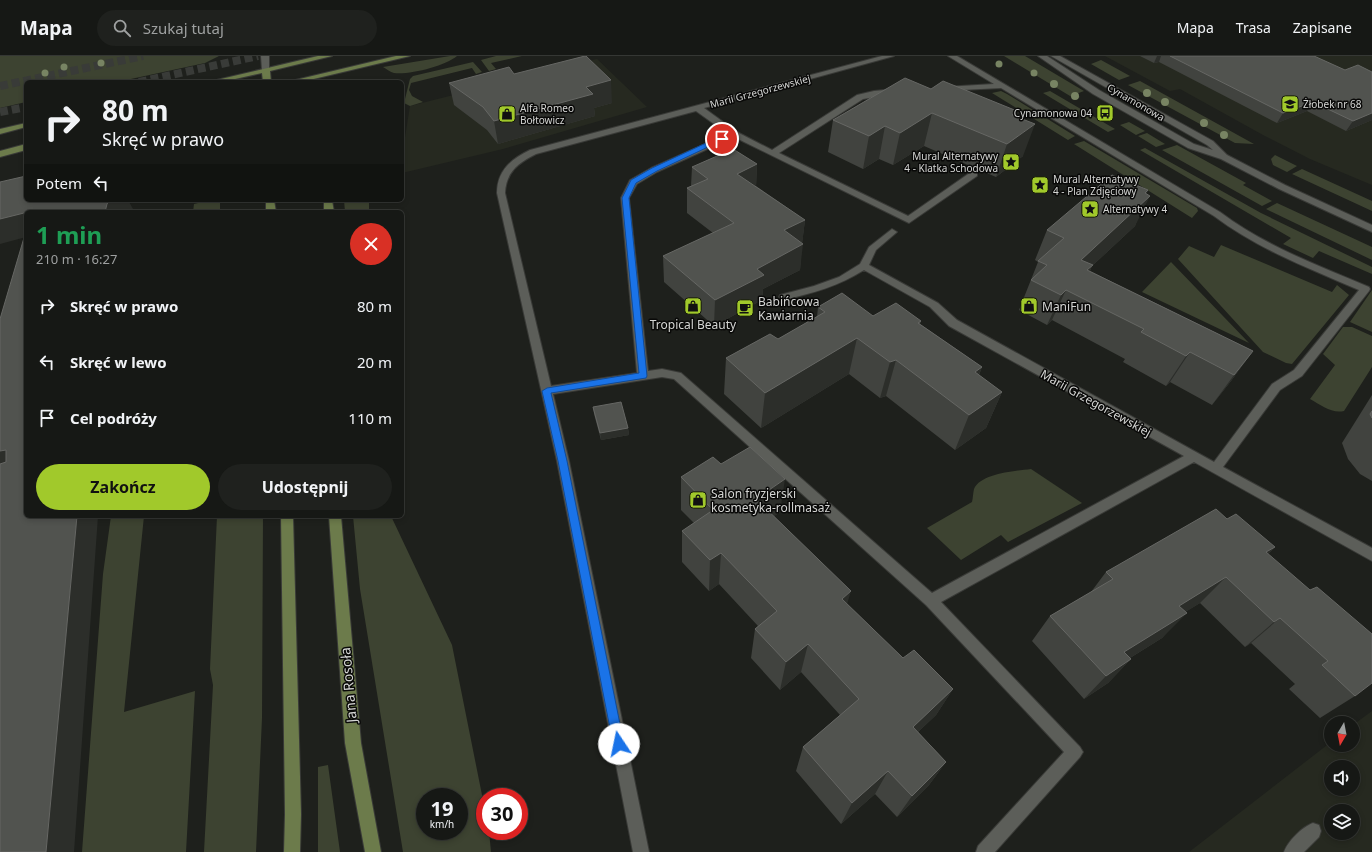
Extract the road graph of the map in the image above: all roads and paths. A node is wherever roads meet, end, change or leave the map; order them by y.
1 (265, 56) edge
2 (328, 56) edge
3 (406, 56) edge
4 (890, 56) edge
5 (952, 56) edge
6 (1042, 56) edge
7 (1055, 56) edge
8 (316, 68) edge
9 (266, 70) junction
10 (221, 80) edge
11 (267, 80) edge
12 (295, 80) edge
13 (1002, 86) junction
14 (935, 89) edge
15 (902, 90) edge
16 (698, 108) junction
17 (24, 126) edge
18 (0, 132) edge
19 (734, 134) junction
20 (24, 148) edge
21 (774, 153) junction
22 (0, 154) edge
23 (1224, 156) junction
24 (974, 174) dead end
25 (1372, 229) edge
26 (892, 232) dead end
27 (864, 266) junction
28 (784, 297) dead end
29 (643, 376) junction
30 (547, 391) junction
31 (1193, 457) junction
32 (1215, 469) junction
33 (287, 518) edge
34 (334, 518) edge
35 (1372, 555) edge
36 (931, 601) junction
37 (1313, 831) dead end
38 (292, 852) edge
39 (373, 852) edge
40 (641, 852) edge
41 (984, 852) edge
42 (1292, 852) edge

1 - 9 street
2 - 8 main road
3 - 8 main road
4 - 16 street, Marii Grzegorzewskiej
5 - 13 street
6 - 23 street, Cynamonowa
7 - 23 street, Cynamonowa
8 - 9 main road
8 - 12 main road
9 - 10 main road
9 - 11 main road
13 - 14 street
13 - 32 street
15 - 21 street
16 - 19 street, Marii Grzegorzewskiej
16 - 30 street
17 - 18 main road
19 - 21 street, Marii Grzegorzewskiej
19 - 29 street
20 - 22 main road
21 - 24 street, Marii Grzegorzewskiej
23 - 25 street, Cynamonowa
26 - 27 street
27 - 28 street
27 - 31 street, Marii Grzegorzewskiej
29 - 30 street
29 - 36 street
30 - 40 street
31 - 32 street, Marii Grzegorzewskiej
31 - 36 street
32 - 35 street, Marii Grzegorzewskiej
33 - 38 main road
34 - 39 main road, Jana Rosoła
36 - 41 street
37 - 42 street

